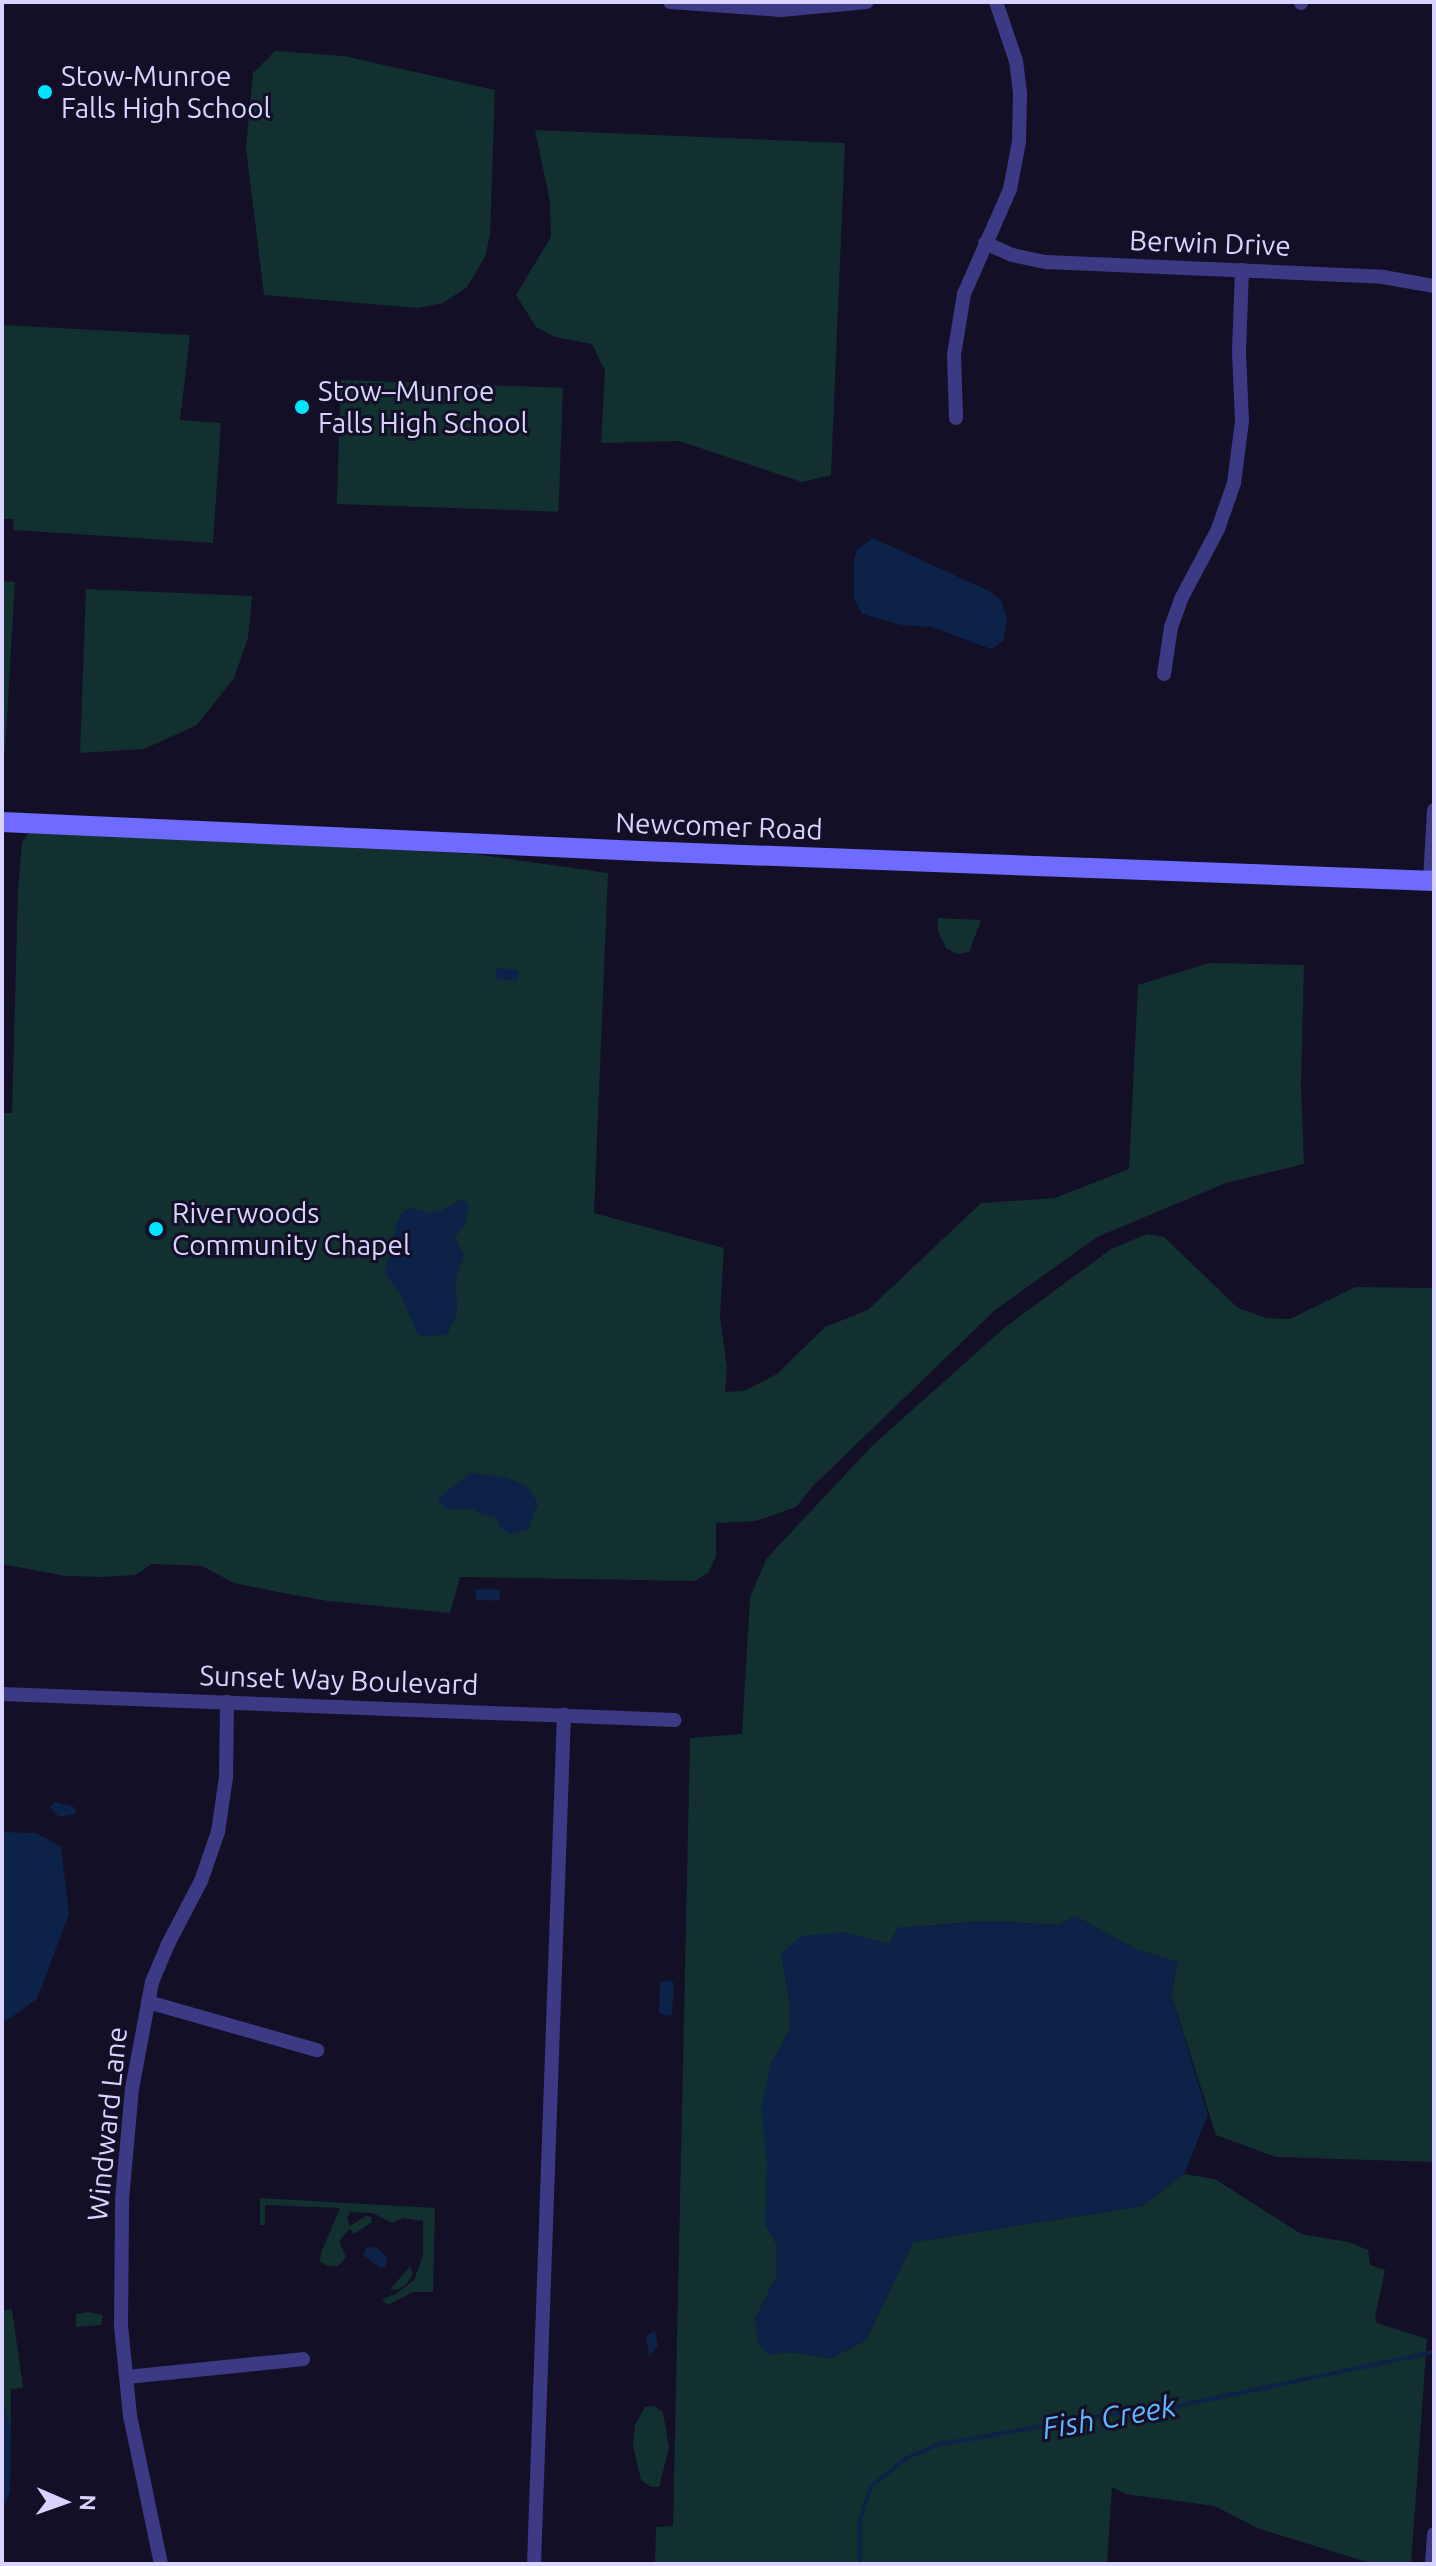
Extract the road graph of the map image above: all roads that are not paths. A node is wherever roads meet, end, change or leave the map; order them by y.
1 (867, 2) edge
2 (996, 2) edge
3 (670, 3) edge
4 (985, 243) junction
5 (1242, 270) junction
6 (1434, 286) edge
7 (956, 418) dead end
8 (1164, 674) dead end
9 (1434, 810) edge
10 (2, 822) edge
11 (1432, 880) edge
12 (2, 1694) edge
13 (227, 1702) junction
14 (564, 1715) junction
15 (674, 1720) dead end
16 (148, 2002) junction
17 (317, 2050) dead end
18 (303, 2359) dead end
19 (127, 2377) junction
20 (1434, 2534) edge
21 (161, 2564) edge
22 (534, 2564) edge
23 (1432, 2564) edge

1 - 3 street
2 - 4 street
4 - 5 street, Berwin Drive
4 - 7 street
5 - 6 street, Berwin Drive
5 - 8 street
9 - 11 street
10 - 11 street, Newcomer Road
12 - 13 street, Sunset Way Boulevard
13 - 14 street, Sunset Way Boulevard
13 - 16 street, Windward Lane
14 - 15 street, Sunset Way Boulevard
14 - 22 street
16 - 17 street
16 - 19 street, Windward Lane
18 - 19 street
19 - 21 street, Windward Lane
20 - 23 street

